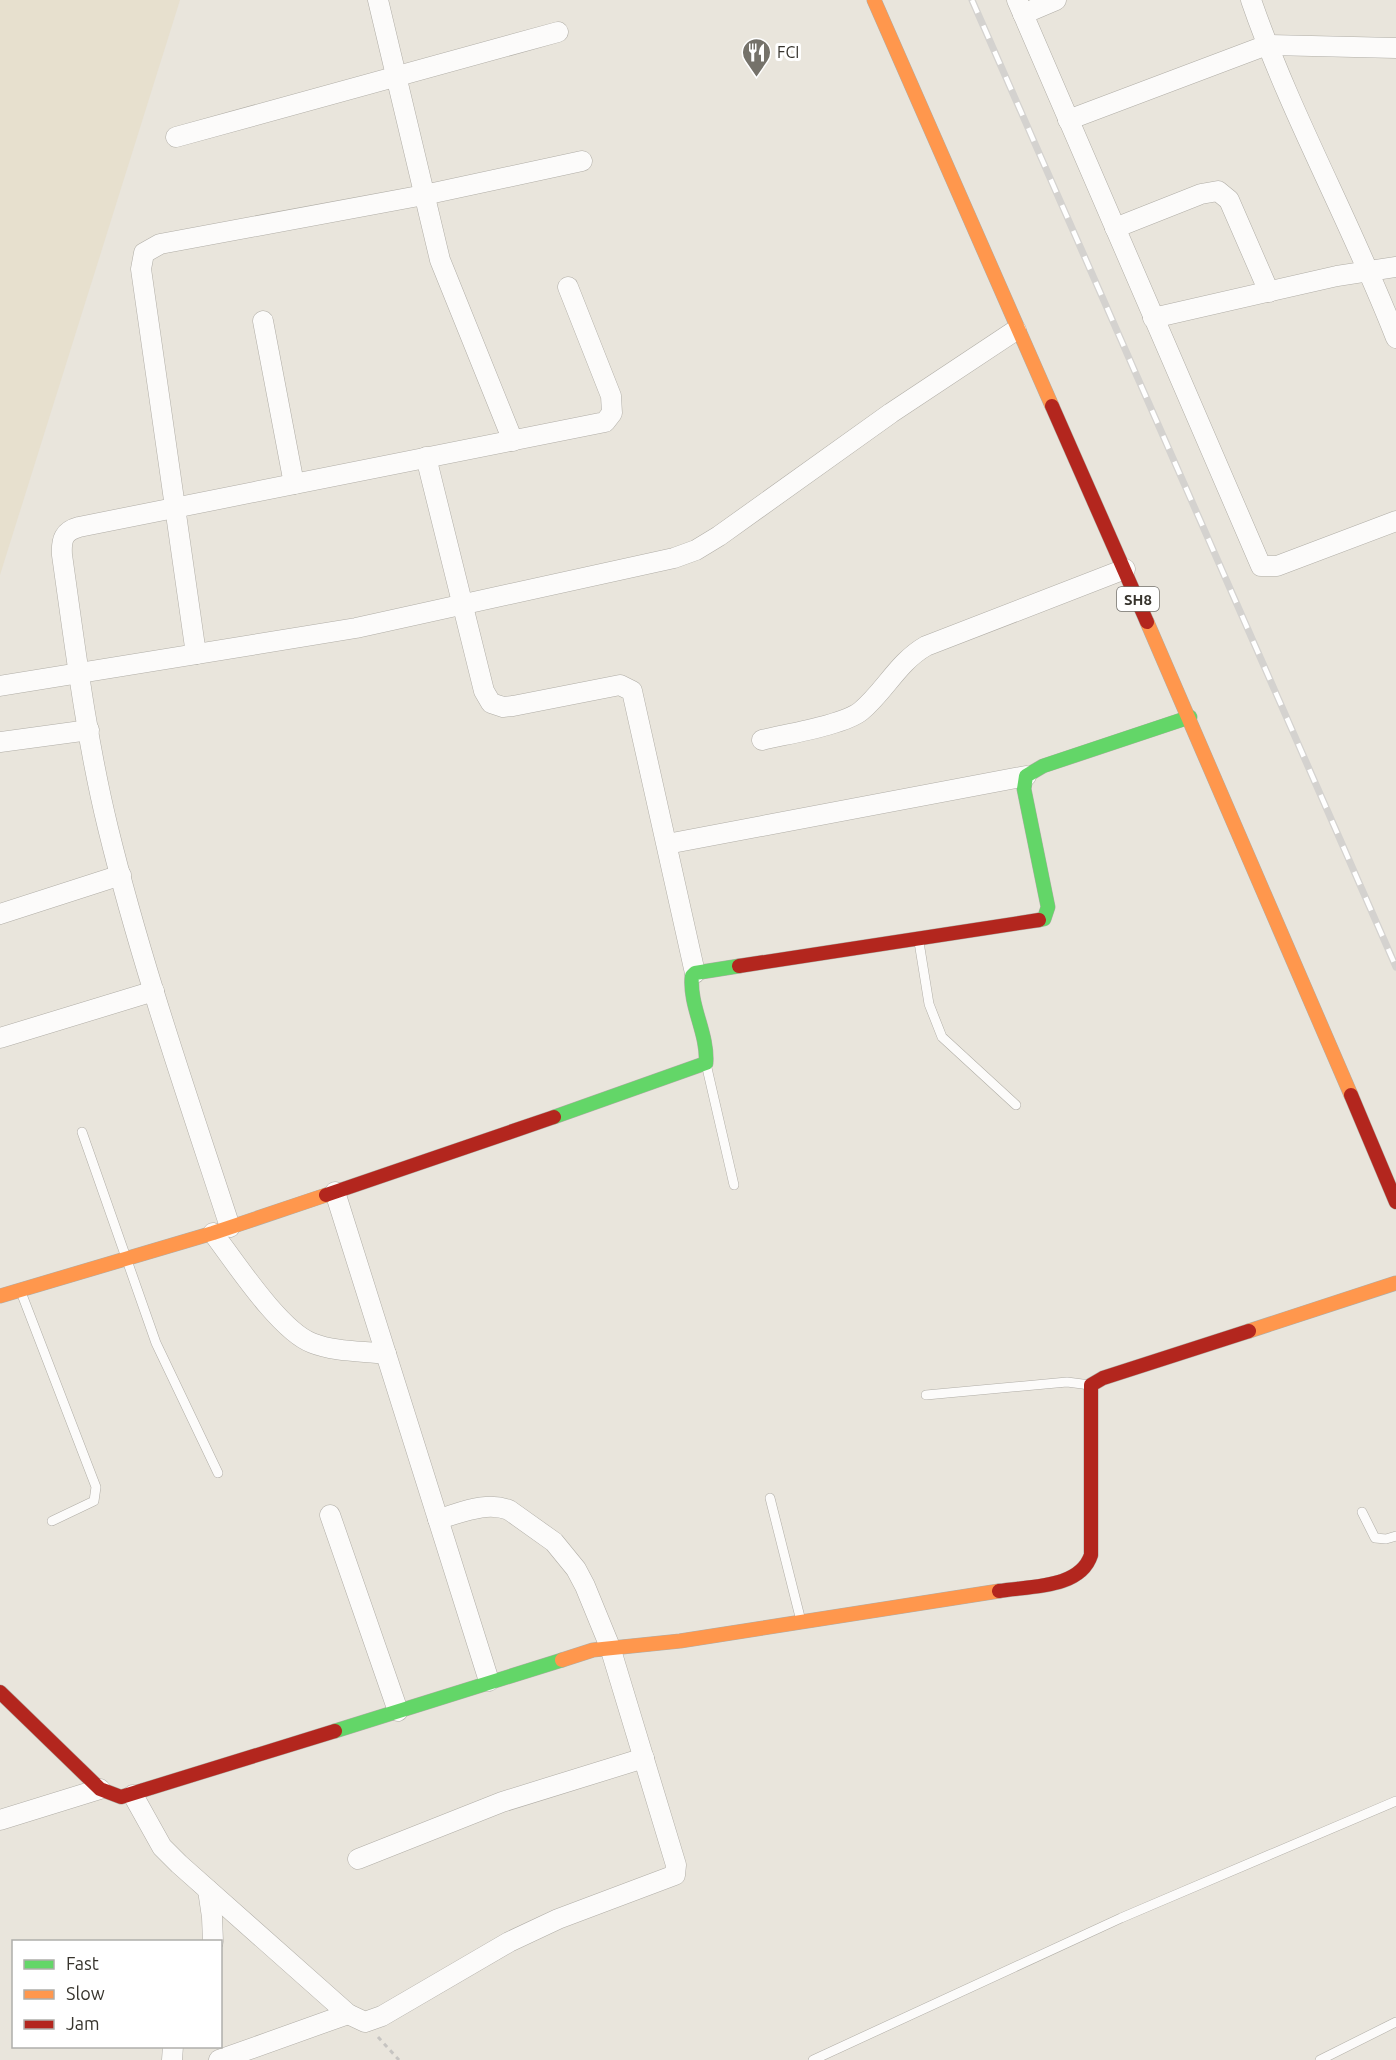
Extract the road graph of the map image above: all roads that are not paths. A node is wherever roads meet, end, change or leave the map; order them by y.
1 (378, 0) edge
2 (874, 0) edge
3 (1056, 0) edge
4 (1251, 0) edge
5 (1020, 7) edge
6 (558, 32) dead end
7 (1267, 45) junction
8 (1396, 48) edge
9 (396, 76) junction
10 (1068, 120) junction
11 (176, 137) dead end
12 (582, 161) dead end
13 (424, 195) junction
14 (1115, 228) junction
15 (1396, 267) edge
16 (1370, 270) junction
17 (568, 287) dead end
18 (1269, 292) junction
19 (1153, 318) junction
20 (263, 321) dead end
21 (1016, 330) junction
22 (1396, 338) edge
23 (513, 441) junction
24 (426, 457) junction
25 (294, 484) junction
26 (176, 507) junction
27 (1396, 521) edge
28 (1125, 569) junction
29 (463, 605) junction
30 (196, 654) junction
31 (79, 673) junction
32 (0, 686) edge
33 (1190, 717) junction
34 (89, 730) junction
35 (762, 740) dead end
36 (0, 742) edge
37 (1026, 776) junction
38 (667, 844) junction
39 (121, 875) junction
40 (0, 914) edge
41 (918, 939) junction
42 (695, 973) junction
43 (154, 991) junction
44 (0, 1038) edge
45 (706, 1063) junction
46 (1016, 1105) dead end
47 (82, 1132) dead end
48 (734, 1185) dead end
49 (334, 1192) junction
50 (1396, 1202) edge
51 (222, 1230) junction
52 (127, 1259) junction
53 (1396, 1283) edge
54 (21, 1290) junction
55 (0, 1296) edge
56 (386, 1354) junction
57 (1091, 1385) junction
58 (926, 1395) dead end
59 (218, 1473) dead end
60 (770, 1498) dead end
61 (1362, 1512) dead end
62 (330, 1515) dead end
63 (438, 1519) junction
64 (52, 1521) dead end
65 (1396, 1536) edge
66 (802, 1623) junction
67 (610, 1647) junction
68 (489, 1681) junction
69 (0, 1692) edge
70 (398, 1711) junction
71 (644, 1758) junction
72 (100, 1789) junction
73 (133, 1795) junction
74 (1396, 1801) edge
75 (0, 1820) edge
76 (358, 1859) dead end
77 (208, 1890) junction
78 (213, 1940) edge
79 (357, 2018) junction
80 (1396, 2022) edge
81 (219, 2060) edge
82 (813, 2060) edge
83 (1320, 2060) edge

1 - 9 street
2 - 21 street, SH8
3 - 5 street
4 - 7 street
5 - 10 street
6 - 9 street
7 - 8 street
7 - 10 street
7 - 16 street
9 - 11 street
9 - 13 street
10 - 14 street
12 - 13 street
13 - 23 street
13 - 26 street
14 - 18 street
14 - 19 street
15 - 16 street
16 - 18 street
16 - 22 street
17 - 23 street
18 - 19 street
19 - 27 street
20 - 25 street
21 - 28 street, SH8
21 - 29 street
23 - 24 street
24 - 25 street
24 - 29 street
25 - 26 street
26 - 30 street
26 - 31 street
28 - 33 street, SH8
28 - 35 street
29 - 30 street
29 - 38 street
30 - 31 street
31 - 32 street
31 - 34 street
33 - 37 street
33 - 50 street, SH8
34 - 36 street
34 - 39 street
37 - 38 street
37 - 41 street
38 - 42 street
39 - 40 street
39 - 43 street
41 - 42 street
41 - 46 lane
42 - 45 street
43 - 44 street
43 - 51 street
45 - 48 lane
45 - 49 street
47 - 52 lane
49 - 51 street
49 - 56 street
51 - 52 street
51 - 56 street
52 - 54 street
52 - 59 lane
53 - 57 street
54 - 55 street
54 - 64 lane
56 - 63 street
57 - 58 lane
57 - 66 street
60 - 66 lane
61 - 65 lane
62 - 70 street
63 - 67 street
63 - 68 street
66 - 67 street
67 - 68 street
67 - 71 street
68 - 70 street
69 - 72 street
70 - 73 street
71 - 76 street
71 - 79 street
72 - 73 street
72 - 75 street
73 - 77 street
74 - 82 lane
77 - 78 street
77 - 79 street
79 - 81 street
80 - 83 lane

